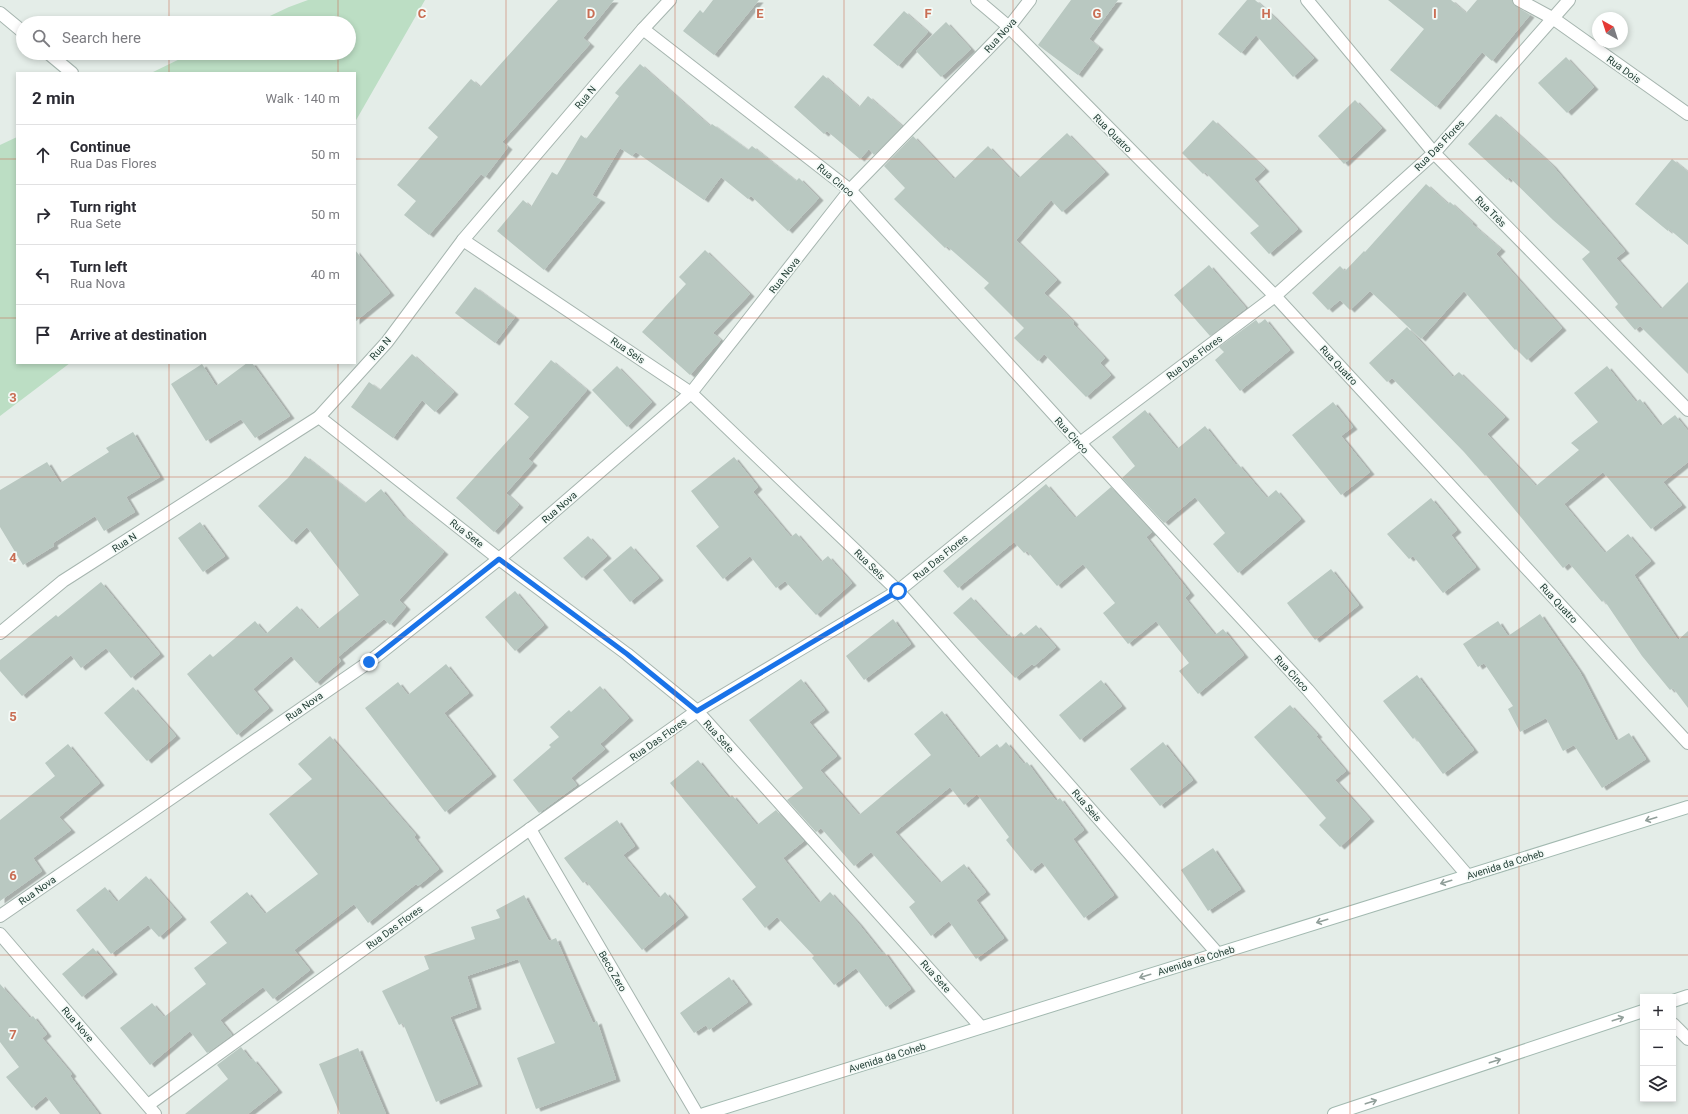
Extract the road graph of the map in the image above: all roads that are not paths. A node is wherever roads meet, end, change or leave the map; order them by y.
1 (670, 0) edge
2 (977, 0) edge
3 (1030, 0) edge
4 (1307, 0) edge
5 (1519, 0) edge
6 (1569, 0) edge
7 (0, 13) edge
8 (1554, 19) junction
9 (16, 26) edge
10 (1009, 27) junction
11 (643, 29) junction
12 (56, 60) edge
13 (71, 72) edge
14 (1688, 114) edge
15 (1434, 153) junction
16 (850, 190) junction
17 (463, 240) junction
18 (1275, 296) junction
19 (691, 393) junction
20 (1688, 410) edge
21 (319, 417) junction
22 (1080, 443) junction
23 (499, 559) junction
24 (898, 591) junction
25 (0, 633) edge
26 (697, 711) junction
27 (1688, 743) edge
28 (1688, 807) edge
29 (530, 829) junction
30 (1468, 876) junction
31 (0, 916) edge
32 (0, 934) edge
33 (1218, 954) junction
34 (1688, 996) edge
35 (1676, 1000) edge
36 (1640, 1012) edge
37 (981, 1027) junction
38 (1676, 1027) edge
39 (1688, 1039) edge
40 (152, 1110) edge
41 (697, 1114) edge
42 (704, 1114) edge
43 (1334, 1114) edge

1 - 11 street, Rua N
2 - 10 street, Rua Quatro
3 - 10 street, Rua Nova
4 - 15 street, Rua Três
5 - 8 street, Rua Dois
6 - 8 street, Rua Das Flores
7 - 9 street
8 - 14 street, Rua Dois
8 - 15 street, Rua Das Flores
10 - 16 street, Rua Nova
10 - 18 street, Rua Quatro
11 - 16 street, Rua Cinco
11 - 17 street, Rua N
12 - 13 street
15 - 18 street, Rua Das Flores
15 - 20 street, Rua Três
16 - 19 street, Rua Nova
16 - 22 street, Rua Cinco
17 - 19 street, Rua Seis
17 - 21 street, Rua N
18 - 22 street, Rua Das Flores
18 - 27 street, Rua Quatro
19 - 23 street, Rua Nova
19 - 24 street, Rua Seis
21 - 23 street, Rua Sete
21 - 25 street, Rua N
22 - 24 street, Rua Das Flores
22 - 30 street, Rua Cinco
23 - 26 street, Rua Sete
23 - 31 street, Rua Nova
24 - 26 street, Rua Das Flores
24 - 33 street, Rua Seis
26 - 29 street, Rua Das Flores
26 - 37 street, Rua Sete
28 -> 30 street, Avenida da Coheb
29 - 40 street, Rua Das Flores
29 - 41 street, Beco Zero
30 -> 33 street, Avenida da Coheb
32 - 40 street, Rua Nove
33 -> 37 street, Avenida da Coheb
34 - 35 street
43 -> 36 street
37 - 42 street, Avenida da Coheb
38 - 39 street

